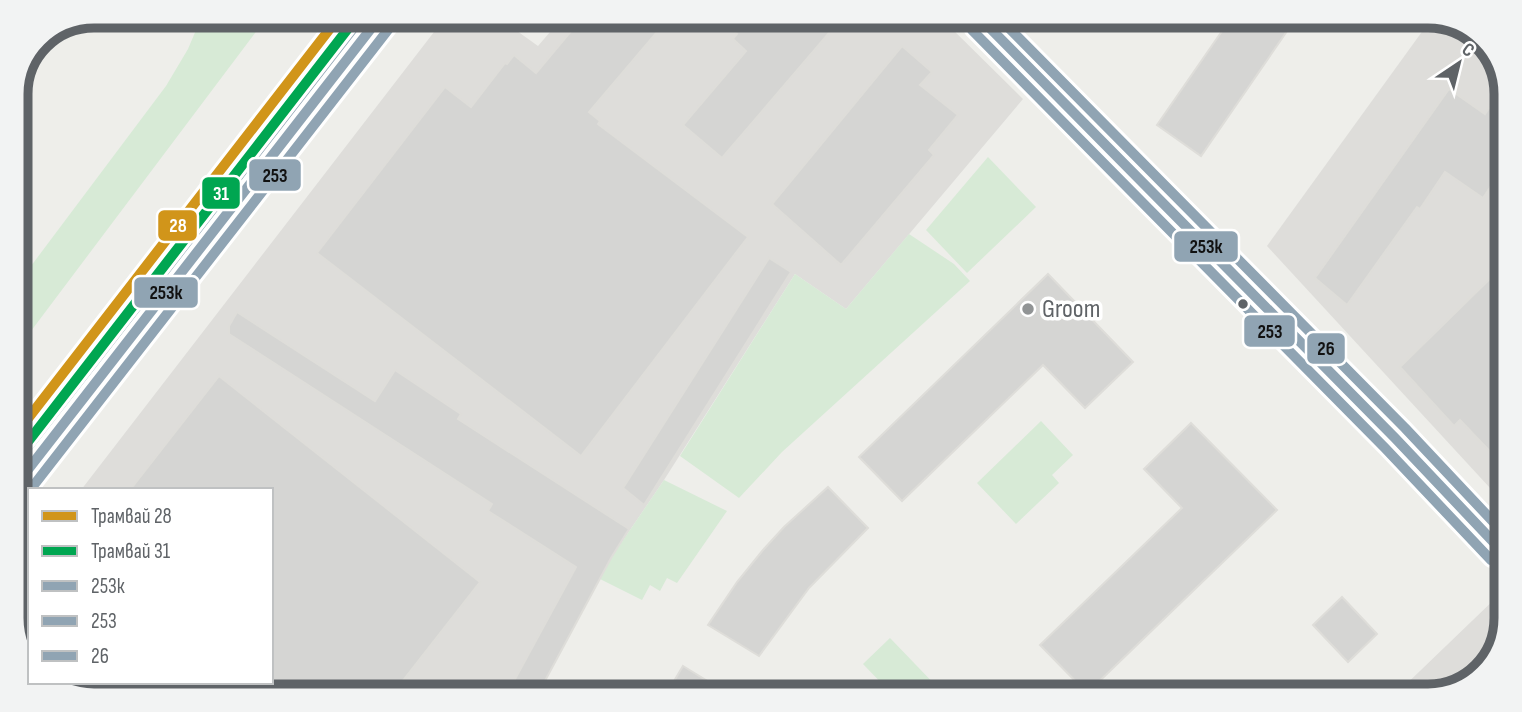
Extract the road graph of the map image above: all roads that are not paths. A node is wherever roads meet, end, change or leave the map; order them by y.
1 (371, 28) edge
2 (990, 28) edge
3 (28, 470) edge
4 (1494, 543) edge

1 - 3 street
2 - 4 street

